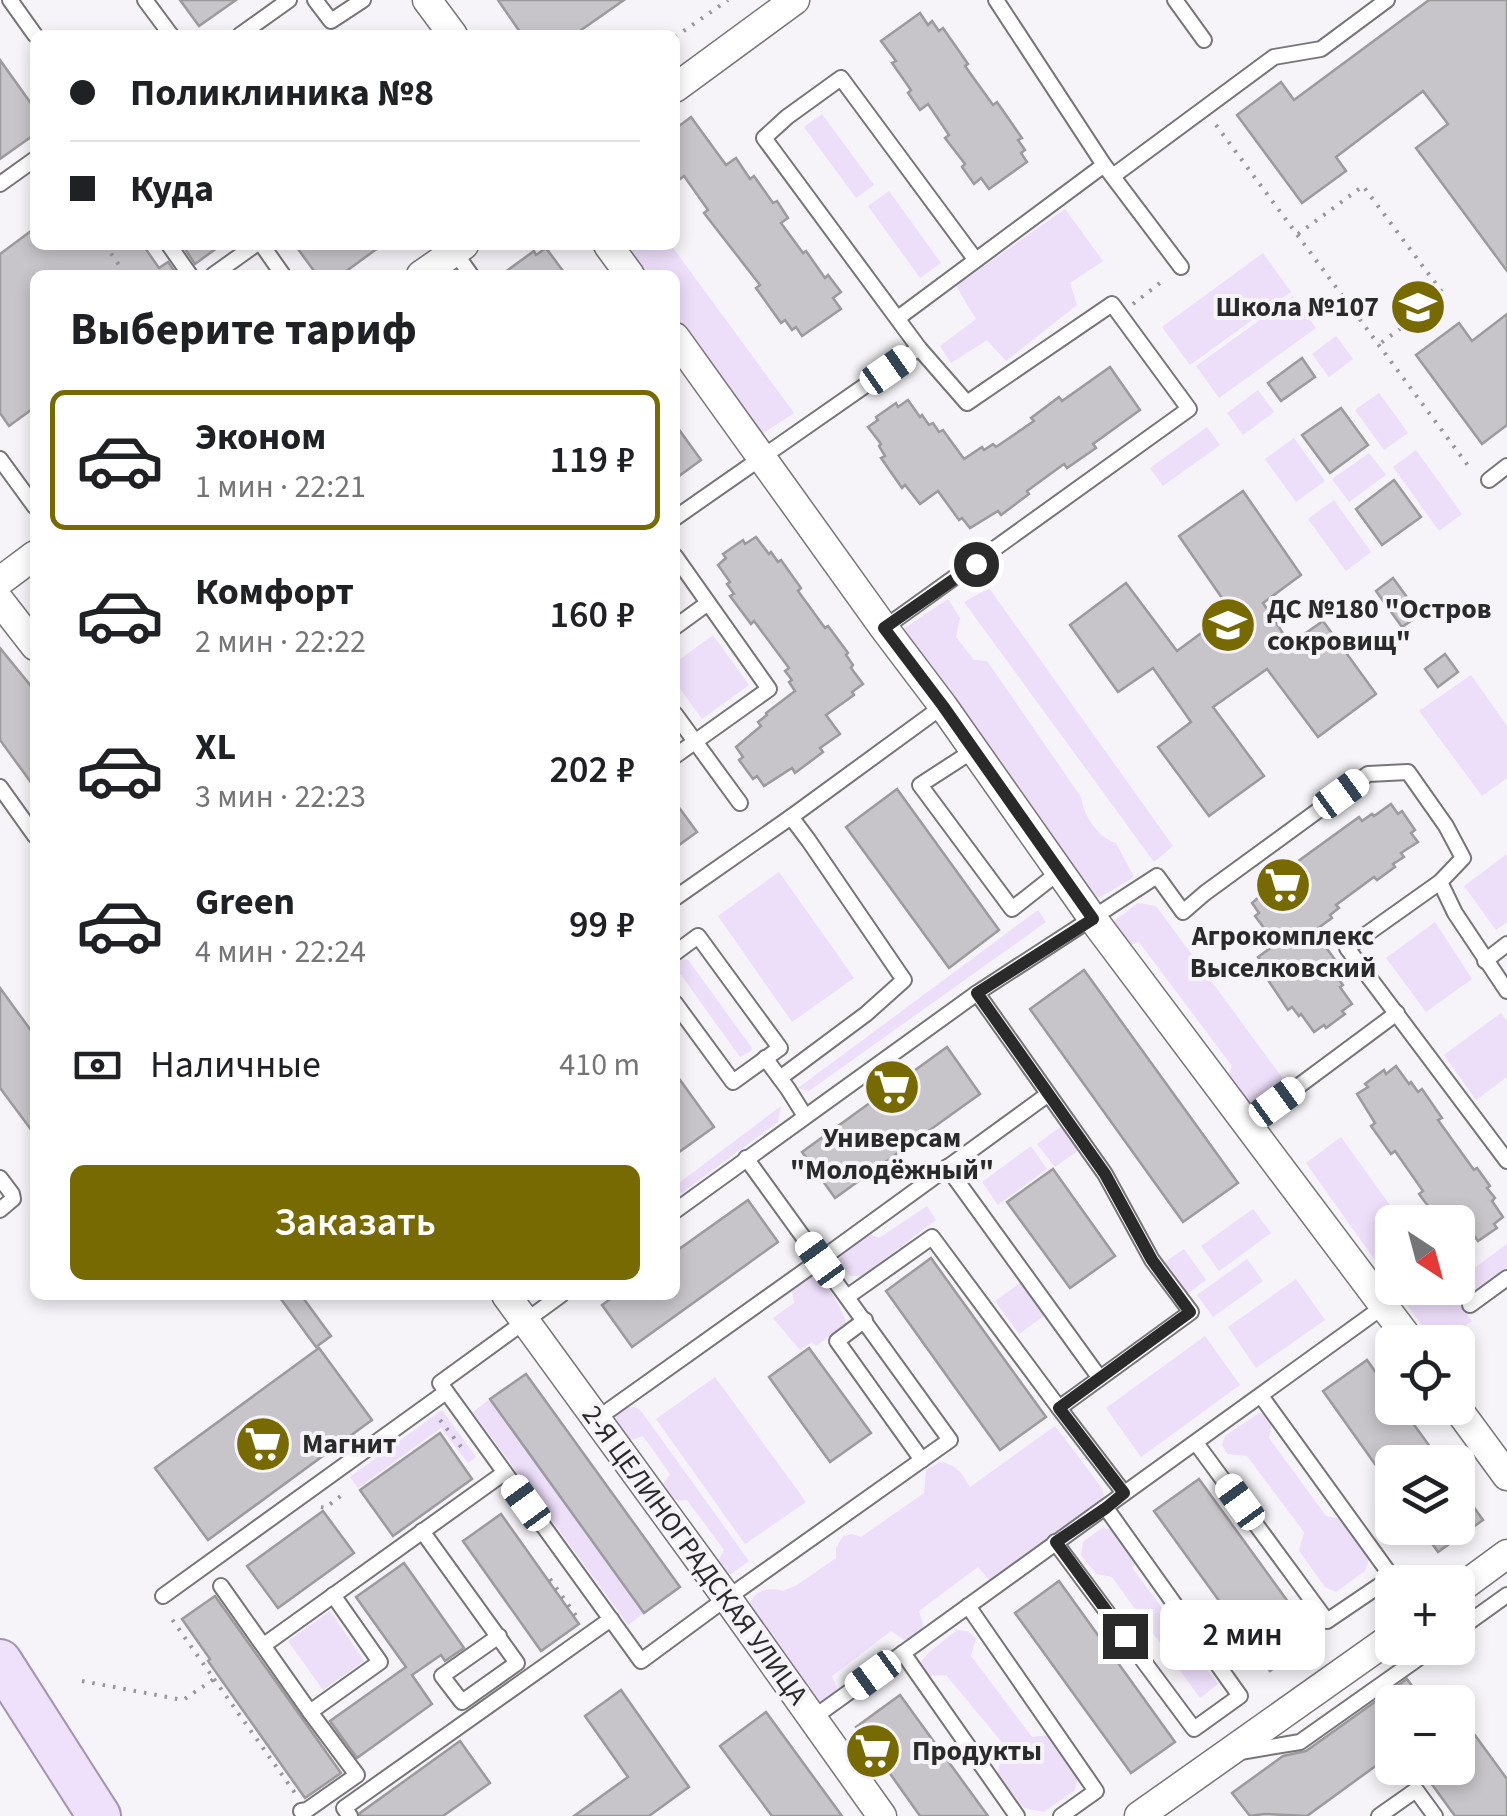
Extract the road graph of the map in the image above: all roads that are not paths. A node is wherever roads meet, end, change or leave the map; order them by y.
1 (10, 0) edge
2 (145, 0) edge
3 (289, 0) edge
4 (314, 0) edge
5 (363, 0) edge
6 (427, 0) edge
7 (795, 0) edge
8 (996, 0) edge
9 (1176, 0) edge
10 (1388, 0) edge
11 (32, 30) edge
12 (166, 30) edge
13 (247, 30) edge
14 (449, 30) edge
15 (1204, 40) dead end
16 (680, 84) edge
17 (30, 163) edge
18 (1109, 171) junction
19 (0, 184) edge
20 (250, 250) edge
21 (262, 250) edge
22 (456, 250) edge
23 (976, 260) junction
24 (1181, 267) road end
25 (220, 270) edge
26 (279, 270) edge
27 (428, 270) edge
28 (898, 318) junction
29 (680, 345) edge
30 (919, 348) junction
31 (763, 458) junction
32 (0, 459) edge
33 (1507, 466) edge
34 (1489, 480) road end
35 (30, 500) edge
36 (680, 515) edge
37 (30, 559) edge
38 (680, 563) edge
39 (0, 580) edge
40 (0, 601) edge
41 (708, 603) junction
42 (680, 623) edge
43 (884, 628) junction
44 (30, 640) edge
45 (943, 706) junction
46 (680, 721) edge
47 (694, 742) junction
48 (974, 750) junction
49 (680, 752) edge
50 (0, 788) edge
51 (740, 803) dead end
52 (791, 817) junction
53 (30, 829) edge
54 (1059, 872) junction
55 (1440, 882) junction
56 (680, 895) edge
57 (1093, 919) junction
58 (1507, 944) edge
59 (680, 949) edge
60 (1485, 961) junction
61 (1507, 991) edge
62 (977, 993) junction
63 (680, 1010) edge
64 (1396, 1013) junction
65 (766, 1058) junction
66 (780, 1078) junction
67 (1047, 1094) junction
68 (804, 1116) junction
69 (1246, 1124) junction
70 (746, 1158) junction
71 (1507, 1162) edge
72 (946, 1167) junction
73 (0, 1178) edge
74 (680, 1207) edge
75 (0, 1210) edge
76 (820, 1260) junction
77 (1507, 1278) edge
78 (846, 1297) junction
79 (510, 1300) edge
80 (555, 1300) edge
81 (1475, 1301) edge
82 (1384, 1306) junction
83 (865, 1320) junction
84 (526, 1322) junction
85 (1398, 1325) edge
86 (1100, 1377) junction
87 (446, 1392) junction
88 (1261, 1396) junction
89 (1059, 1408) junction
90 (598, 1418) junction
91 (1470, 1425) edge
92 (1196, 1443) junction
93 (922, 1460) junction
94 (504, 1472) junction
95 (1507, 1476) edge
96 (1124, 1493) junction
97 (1106, 1508) junction
98 (422, 1531) junction
99 (1056, 1542) junction
100 (1507, 1554) edge
101 (1475, 1578) edge
102 (221, 1586) dead end
103 (334, 1595) junction
104 (1507, 1595) edge
105 (163, 1596) dead end
106 (728, 1598) junction
107 (968, 1606) junction
108 (610, 1618) junction
109 (1475, 1618) edge
110 (498, 1636) junction
111 (264, 1645) junction
112 (1375, 1649) edge
113 (903, 1653) junction
114 (0, 1661) edge
115 (1409, 1665) edge
116 (0, 1695) edge
117 (310, 1712) junction
118 (813, 1718) junction
119 (1224, 1755) junction
120 (304, 1810) road end
121 (1154, 1812) edge
122 (99, 1816) edge
123 (350, 1816) edge
124 (882, 1816) edge
125 (1017, 1816) edge
126 (1061, 1816) edge
127 (1379, 1816) edge
128 (1435, 1816) edge

1 - 11 lane
2 - 12 lane
3 - 13 lane
4 - 5 lane
6 - 14 street
7 - 16 street
8 - 18 lane
9 - 15 lane
10 - 18 lane
17 - 19 lane
18 - 23 lane
18 - 24 lane
20 - 25 lane
21 - 26 lane
22 - 27 street
23 - 28 lane
23 - 28 lane
28 - 30 lane
29 - 31 street
30 - 31 lane
30 - 43 lane
31 - 36 lane
31 - 43 street
32 - 35 lane
33 - 34 lane
37 - 39 street
38 - 41 lane
40 - 44 street
41 - 42 lane
41 - 47 lane
43 - 45 street
45 - 48 street
45 - 52 lane
46 - 47 lane
47 - 49 lane
47 - 51 lane
48 - 54 street
48 - 54 lane
50 - 53 lane
52 - 56 lane
52 - 66 lane
54 - 57 street
55 - 57 lane
55 - 60 lane
55 - 64 lane
57 - 62 lane
57 - 69 street
58 - 60 lane
59 - 65 lane
60 - 61 lane
62 - 67 lane
62 - 68 lane
63 - 65 lane
64 - 69 lane
64 - 71 lane
65 - 66 lane
66 - 68 lane
67 - 72 lane
67 - 86 lane
68 - 70 lane
69 - 82 street
70 - 74 lane
70 - 76 lane
72 - 76 lane
72 - 86 lane
73 - 75 lane
76 - 78 lane
76 - 90 lane
77 - 81 lane
78 - 83 lane
78 - 89 lane
79 - 84 street, 2-Я ЦЕЛИНОГРАДСКАЯ УЛИЦА
80 - 84 lane
82 - 85 street
82 - 88 lane
83 - 93 lane
83 - 93 lane
84 - 87 lane
84 - 90 street, 2-Я ЦЕЛИНОГРАДСКАЯ УЛИЦА
86 - 89 lane
87 - 94 lane
87 - 105 lane
88 - 92 lane
88 - 92 lane
89 - 96 lane
90 - 106 street, 2-Я ЦЕЛИНОГРАДСКАЯ УЛИЦА
91 - 95 street
92 - 96 lane
93 - 106 lane
94 - 98 lane
94 - 108 lane
96 - 97 lane
97 - 99 lane
97 - 99 lane
98 - 103 lane
98 - 110 lane
99 - 107 lane
100 - 101 street
102 - 111 lane
103 - 111 lane
103 - 117 lane
104 - 109 lane
106 - 108 lane
106 - 118 street, 2-Я ЦЕЛИНОГРАДСКАЯ УЛИЦА
107 - 113 lane
107 - 126 lane
108 - 123 lane
110 - 110 lane
111 - 117 lane
112 - 119 street
113 - 118 lane
113 - 125 lane
114 - 122 main road
115 - 119 lane
116 - 122 main road
117 - 120 lane
118 - 124 street, 2-Я ЦЕЛИНОГРАДСКАЯ УЛИЦА
119 - 121 street
127 - 128 lane

